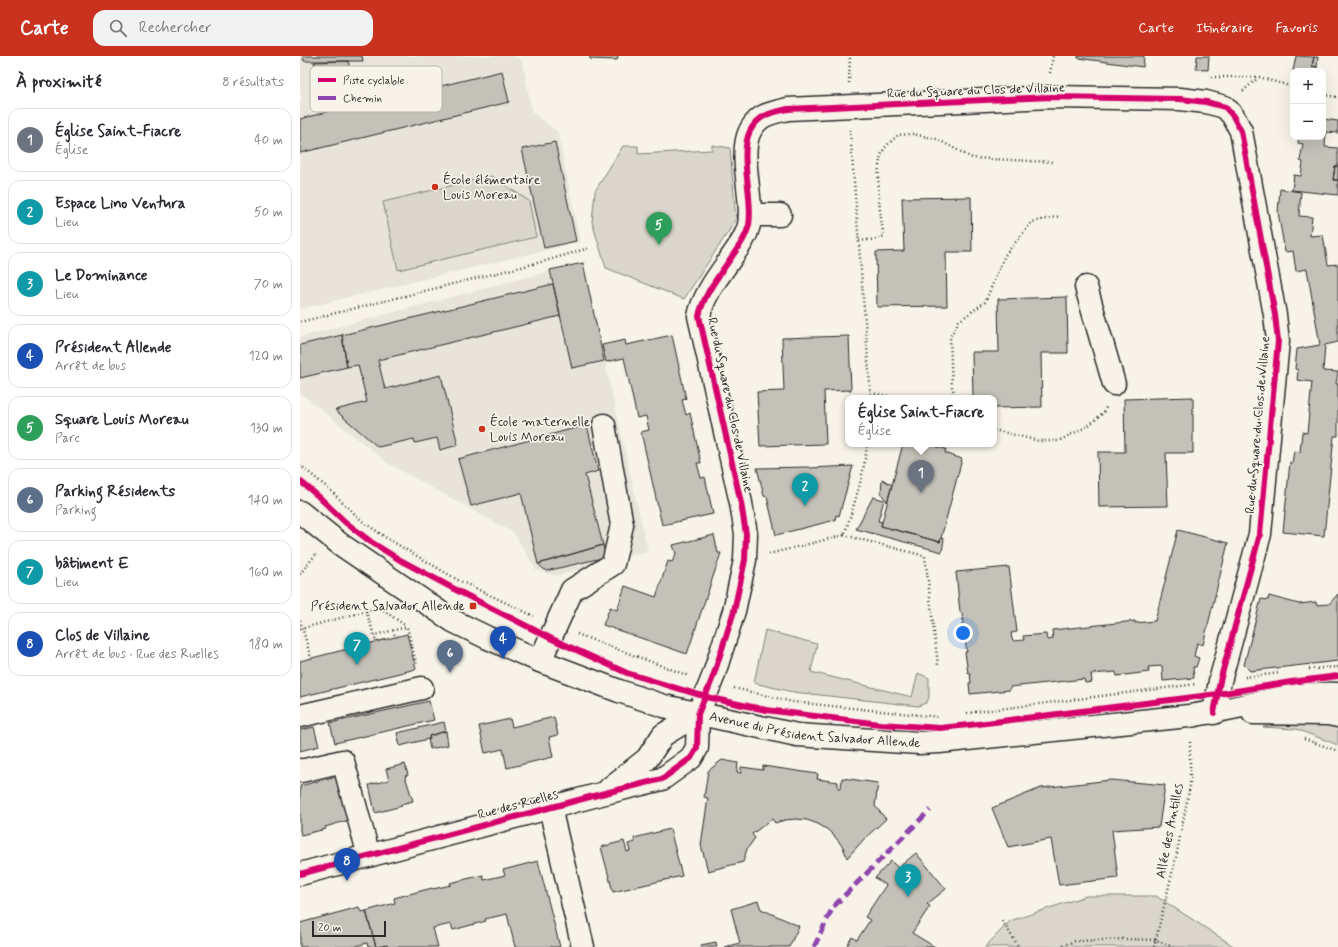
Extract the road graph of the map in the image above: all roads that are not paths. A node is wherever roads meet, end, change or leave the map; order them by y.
1 (750, 215) junction
2 (780, 215) dead end
3 (1086, 287) dead end
4 (1114, 384) road end
5 (604, 425) dead end
6 (300, 512) edge
7 (540, 661) junction
8 (422, 688) road end
9 (1338, 694) edge
10 (1214, 713) junction
11 (698, 714) junction
12 (300, 716) edge
13 (1338, 716) edge
14 (308, 763) edge
15 (600, 794) junction
16 (550, 808) junction
17 (369, 856) junction
18 (300, 874) edge
19 (583, 947) edge

1 - 2 street
1 - 10 street, Rue du Square du Clos de Villaine
1 - 11 street, Rue du Square du Clos de Villaine
3 - 4 street
5 - 7 street
6 - 7 street, Avenue du Président Salvador Allende
7 - 11 street, Avenue du Président Salvador Allende
8 - 12 street
9 - 10 street, Avenue du Président Salvador Allende
10 - 11 street, Avenue du Président Salvador Allende
10 - 13 street, Avenue du Président Salvador Allende
11 - 15 street, Rue des Ruelles
11 - 15 street, Rue des Ruelles
14 - 17 street
15 - 16 street, Rue des Ruelles
16 - 17 street, Rue des Ruelles
16 - 19 street
17 - 18 street, Rue des Ruelles

